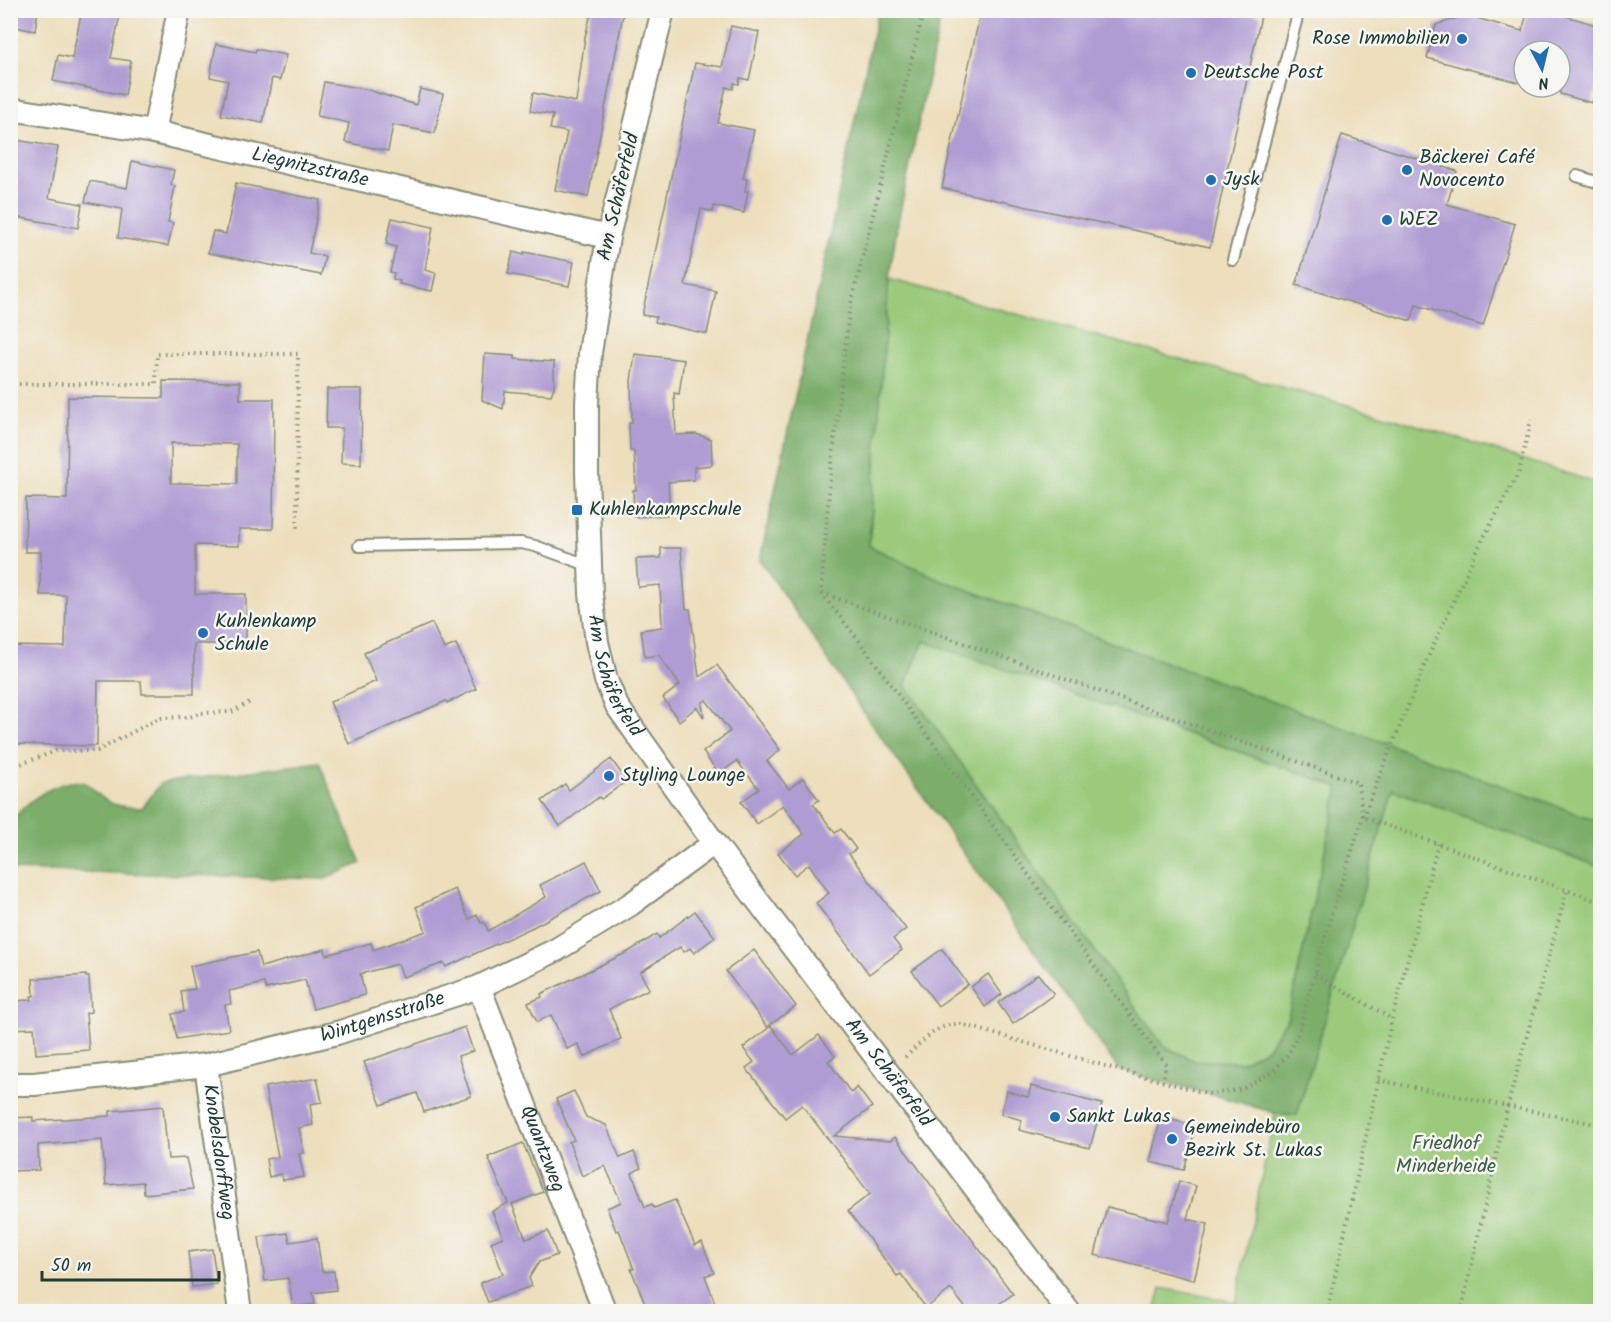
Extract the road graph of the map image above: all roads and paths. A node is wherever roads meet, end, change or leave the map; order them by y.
1 (179, 10) edge
2 (663, 10) edge
3 (924, 10) edge
4 (1299, 10) edge
5 (10, 109) edge
6 (154, 132) junction
7 (1577, 176) dead end
8 (1600, 183) edge
9 (608, 237) junction
10 (1233, 260) dead end
11 (1532, 420) dead end
12 (297, 530) dead end
13 (359, 546) dead end
14 (590, 566) junction
15 (821, 593) junction
16 (10, 640) edge
17 (252, 702) dead end
18 (10, 768) edge
19 (1363, 817) junction
20 (714, 843) junction
21 (1438, 844) junction
22 (1567, 890) junction
23 (1600, 902) edge
24 (1315, 974) junction
25 (479, 987) junction
26 (1392, 1019) junction
27 (206, 1065) junction
28 (889, 1072) junction
29 (1378, 1080) junction
30 (1163, 1081) junction
31 (10, 1084) edge
32 (1507, 1108) junction
33 (1600, 1125) edge
34 (1600, 1307) edge
35 (240, 1311) edge
36 (605, 1311) edge
37 (1069, 1311) edge
38 (1168, 1311) edge
39 (1185, 1311) edge
40 (1327, 1311) edge
41 (1461, 1311) edge
42 (1599, 1311) edge

1 - 6 street
2 - 9 street, Am Schäferfeld
3 - 15 path
4 - 10 lane
5 - 6 street, Liegnitzstraße
6 - 9 street, Liegnitzstraße
7 - 8 lane
9 - 14 street, Am Schäferfeld
11 - 19 path
12 - 16 path
13 - 14 lane
14 - 20 street, Am Schäferfeld
15 - 19 path
15 - 30 path
17 - 18 path
19 - 21 path
19 - 24 path
20 - 25 street, Wintgensstraße
20 - 28 street, Am Schäferfeld
21 - 22 path
21 - 26 path
22 - 23 path
22 - 32 path
24 - 26 path
24 - 30 path
25 - 27 street, Wintgensstraße
25 - 36 street, Quantzweg
26 - 29 path
27 - 31 street, Wintgensstraße
27 - 35 street, Knobelsdorffweg
28 - 30 path
28 - 37 street, Am Schäferfeld
29 - 32 path
29 - 40 path
32 - 33 path
32 - 41 path
34 - 42 path
38 - 39 path

